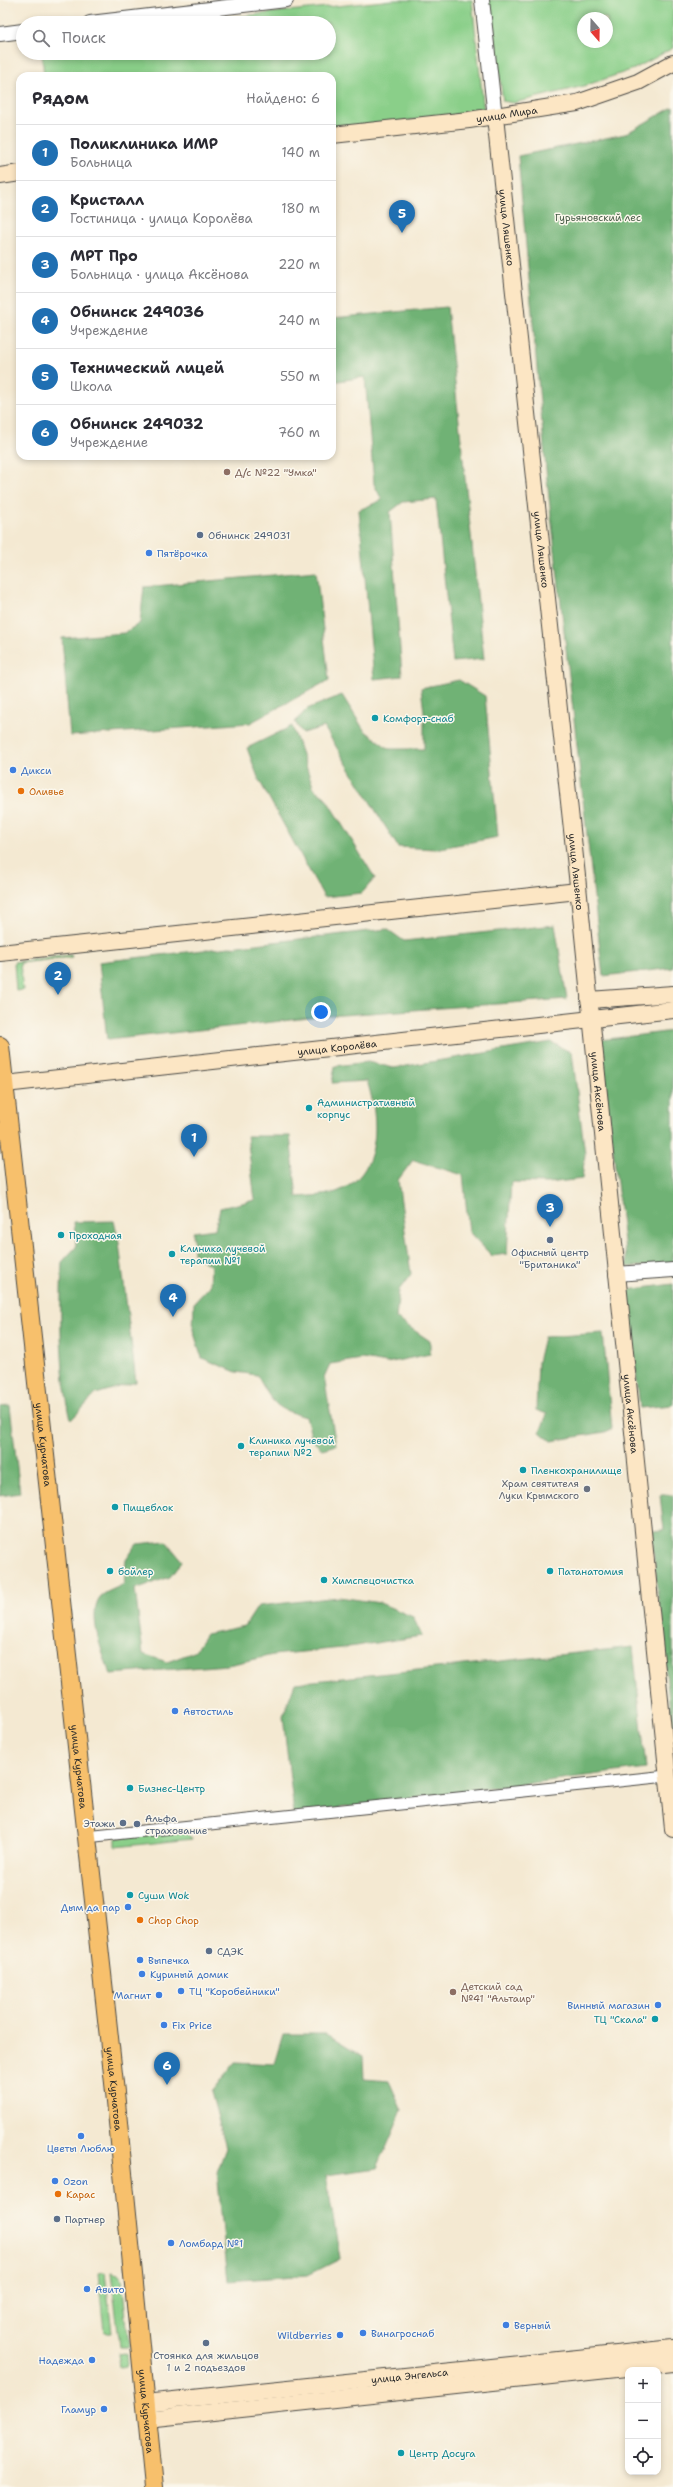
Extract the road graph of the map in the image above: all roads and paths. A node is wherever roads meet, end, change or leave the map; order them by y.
1 (286, 0) edge
2 (482, 0) edge
3 (150, 16) edge
4 (16, 32) edge
5 (0, 34) edge
6 (673, 63) edge
7 (495, 117) junction
8 (336, 135) edge
9 (16, 174) edge
10 (0, 176) edge
11 (578, 891) junction
12 (0, 953) edge
13 (673, 994) edge
14 (589, 1000) junction
15 (673, 1010) edge
16 (591, 1020) junction
17 (0, 1046) edge
18 (2, 1084) edge
19 (673, 1270) edge
20 (616, 1274) junction
21 (667, 1776) junction
22 (673, 1829) edge
23 (86, 1837) junction
24 (673, 2348) edge
25 (673, 2363) edge
26 (146, 2411) junction
27 (154, 2487) edge

1 - 3 street
2 - 7 street, улица Ляшенко
4 - 5 street
6 - 7 main road, улица Мира
7 - 8 main road, улица Мира
7 - 11 main road, улица Ляшенко
9 - 10 main road
11 - 12 main road
11 - 14 main road, улица Ляшенко
13 - 14 main road
14 - 16 main road, улица Аксёнова
15 - 16 main road, улица Королёва
16 - 18 main road, улица Королёва
16 - 20 main road, улица Аксёнова
17 - 18 main road, улица Курчатова
18 - 23 main road, улица Курчатова
19 - 20 street
20 - 21 main road, улица Аксёнова
21 - 22 main road, улица Аксёнова
21 - 23 street
23 - 26 main road, улица Курчатова
24 - 26 main road, улица Энгельса
25 - 26 main road, улица Энгельса
26 - 27 main road, улица Курчатова

